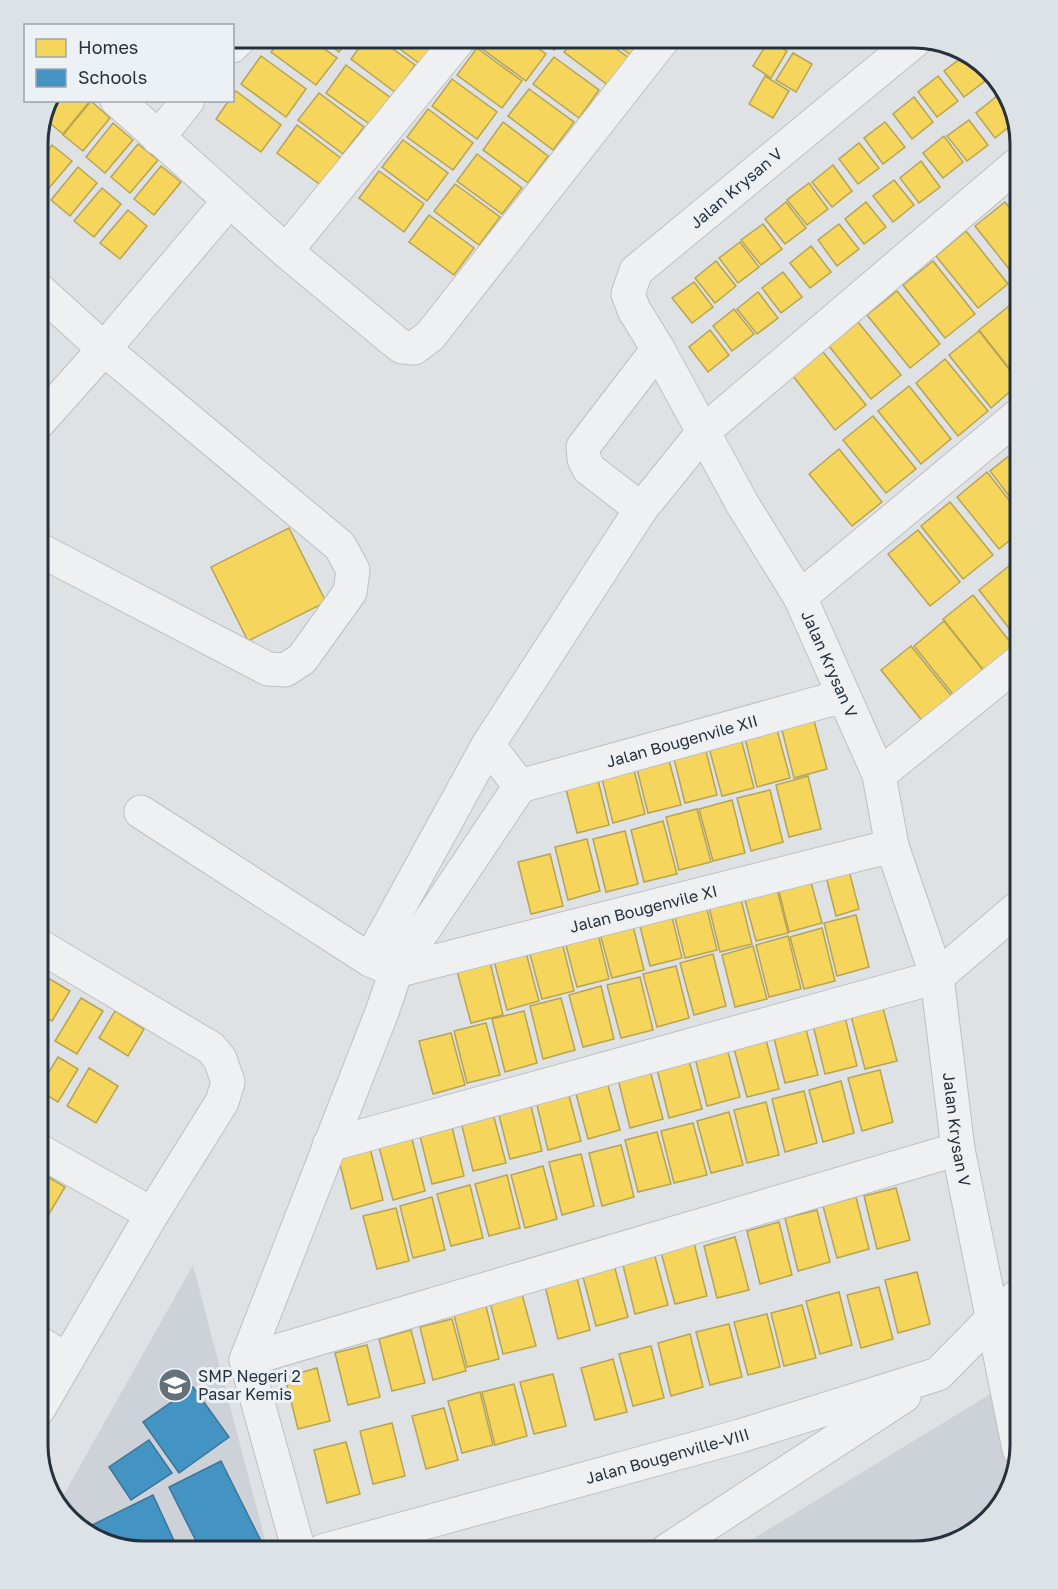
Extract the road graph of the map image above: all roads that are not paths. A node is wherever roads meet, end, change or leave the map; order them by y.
1 (452, 48) edge
2 (656, 48) edge
3 (906, 48) edge
4 (119, 102) edge
5 (186, 102) edge
6 (158, 138) junction
7 (1010, 171) edge
8 (229, 201) junction
9 (286, 251) junction
10 (48, 298) edge
11 (104, 349) junction
12 (658, 349) junction
13 (48, 412) edge
14 (1010, 422) edge
15 (704, 431) junction
16 (641, 508) junction
17 (48, 554) edge
18 (800, 597) junction
19 (1010, 669) edge
20 (843, 696) junction
21 (488, 746) junction
22 (879, 775) junction
23 (519, 786) junction
24 (141, 812) dead end
25 (892, 846) junction
26 (1010, 915) edge
27 (48, 951) edge
28 (383, 966) junction
29 (937, 977) junction
30 (329, 1145) junction
31 (958, 1149) junction
32 (48, 1156) edge
33 (152, 1214) junction
34 (1010, 1303) edge
35 (992, 1319) junction
36 (48, 1348) edge
37 (67, 1360) junction
38 (246, 1360) junction
39 (938, 1374) junction
40 (48, 1393) edge
41 (1010, 1406) edge
42 (296, 1541) edge
43 (358, 1541) edge
44 (681, 1541) edge

1 - 9 street
2 - 9 street
3 - 12 street, Jalan Krysan V
4 - 6 street
5 - 6 street
6 - 8 street
7 - 15 street
8 - 9 street
8 - 11 street
10 - 11 street
11 - 13 street
11 - 17 street
12 - 15 street, Jalan Krysan V
12 - 16 street
14 - 18 street
15 - 16 street
15 - 18 street, Jalan Krysan V
16 - 21 street
18 - 20 street, Jalan Krysan V
19 - 22 street
20 - 22 street, Jalan Krysan V
20 - 23 street, Jalan Bougenvile XII
21 - 23 street
21 - 28 street
22 - 25 street, Jalan Krysan V
23 - 28 street
24 - 28 street
25 - 28 street, Jalan Bougenvile XI
25 - 29 street, Jalan Krysan V
26 - 29 street
27 - 33 street
28 - 30 street
29 - 30 street
29 - 31 street, Jalan Krysan V
30 - 38 street
31 - 35 street, Jalan Krysan V
31 - 38 street
32 - 33 street
33 - 37 street
34 - 35 street, Jalan Bougenville-VIII
35 - 39 street, Jalan Bougenville-VIII
35 - 41 street, Jalan Krysan V
36 - 37 street
37 - 40 street
38 - 42 street
39 - 43 street, Jalan Bougenville-VIII
39 - 44 street

